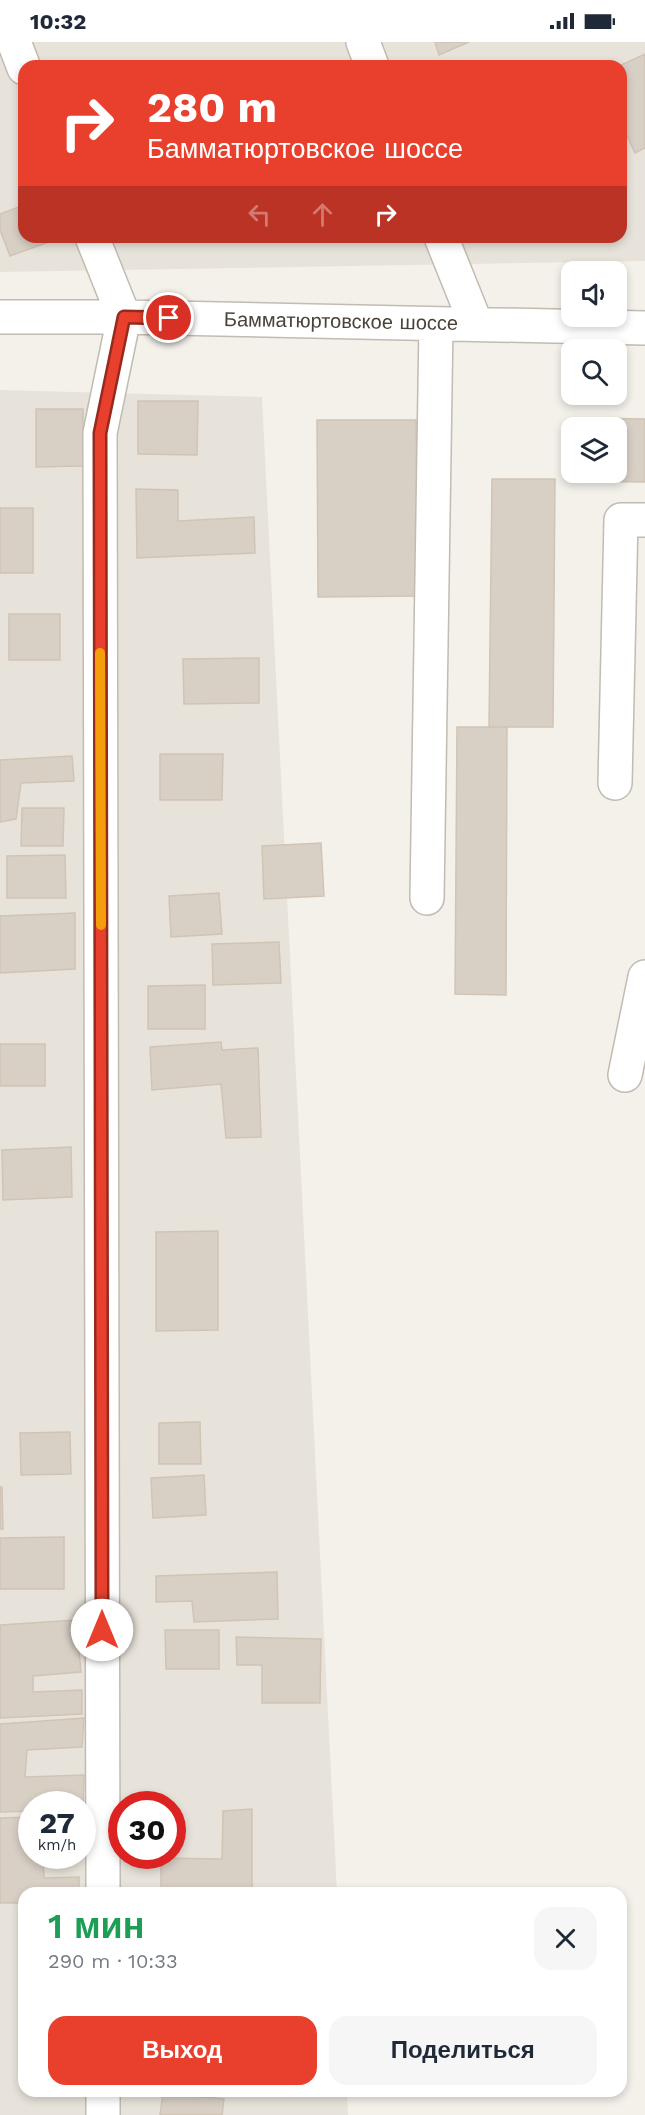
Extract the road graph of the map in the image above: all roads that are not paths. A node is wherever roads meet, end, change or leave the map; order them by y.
1 (14, 42) edge
2 (363, 42) edge
3 (21, 60) edge
4 (370, 60) edge
5 (94, 243) edge
6 (443, 243) edge
7 (0, 317) edge
8 (124, 317) junction
9 (436, 324) junction
10 (476, 324) junction
11 (645, 328) edge
12 (645, 520) edge
13 (615, 783) dead end
14 (427, 898) dead end
15 (645, 976) edge
16 (625, 1075) dead end
17 (103, 1887) edge
18 (104, 2097) edge
19 (104, 2115) edge

1 - 3 street
2 - 4 street
5 - 8 street
6 - 10 street
7 - 8 street, Бамматюртовское шоссе
8 - 9 street, Бамматюртовское шоссе
8 - 17 street
9 - 10 street, Бамматюртовское шоссе
9 - 14 street
10 - 11 street, Бамматюртовское шоссе
12 - 13 street
15 - 16 street
18 - 19 street

